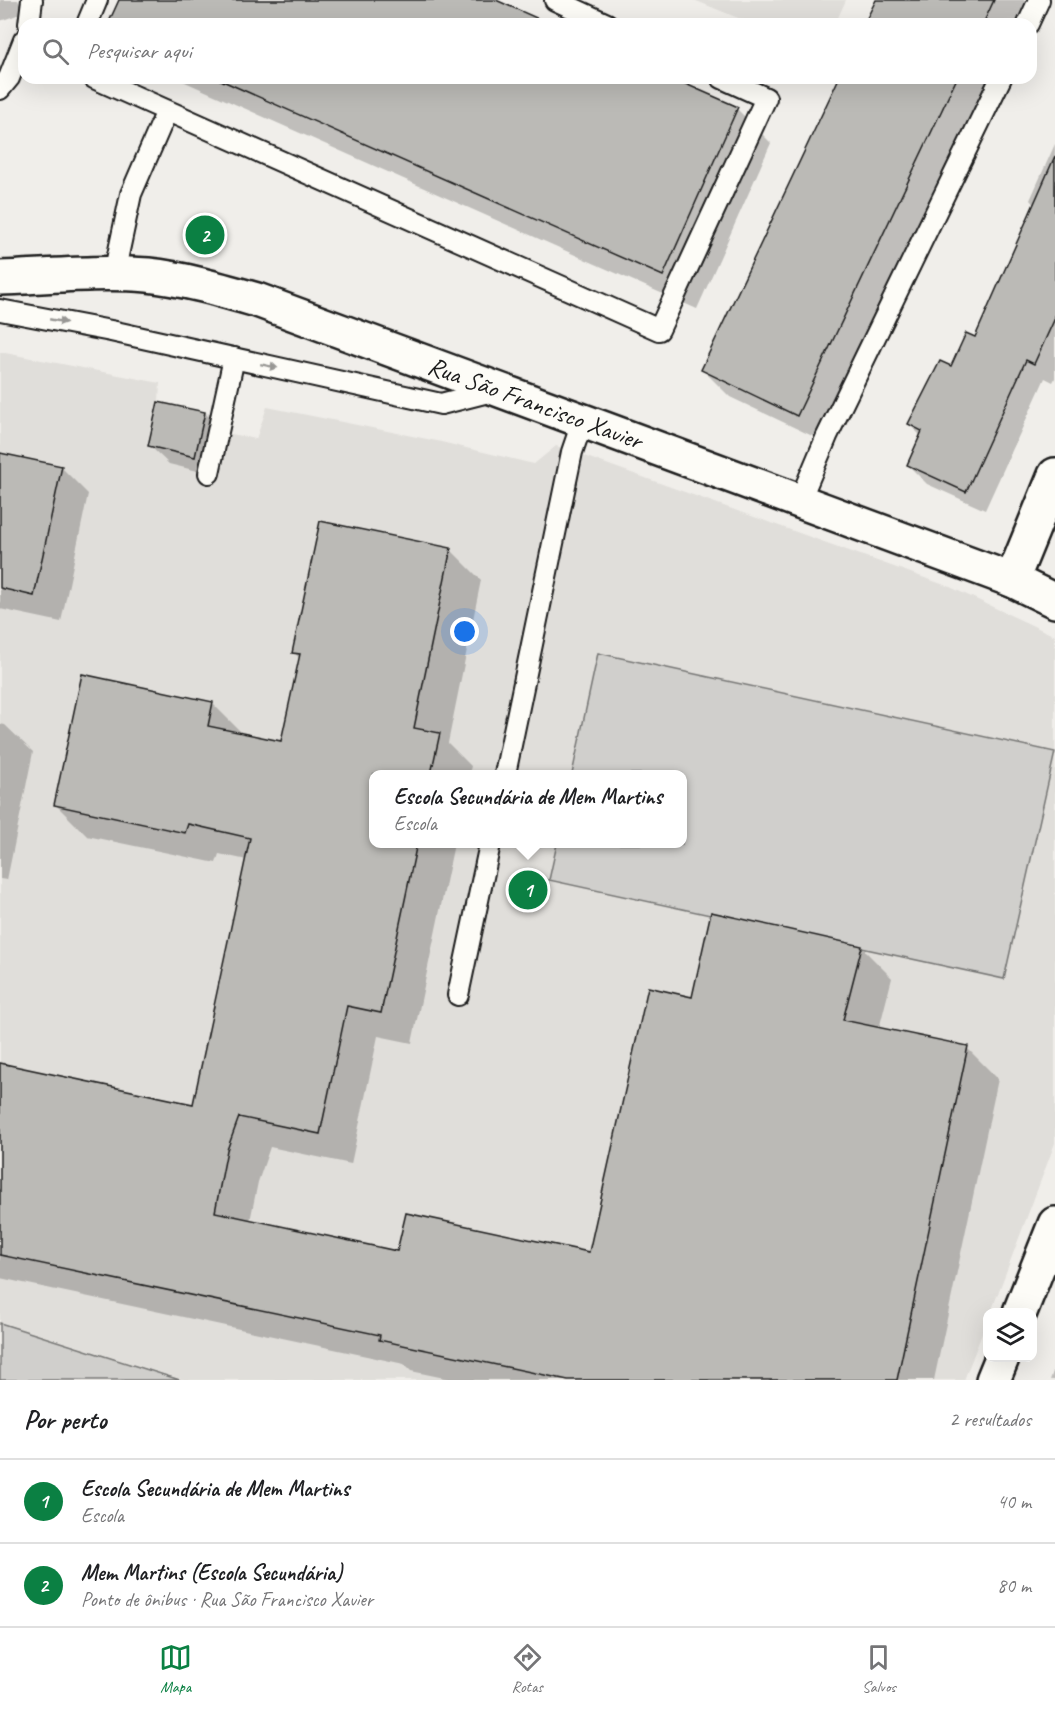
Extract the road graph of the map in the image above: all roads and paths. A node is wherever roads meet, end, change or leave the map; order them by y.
1 (32, 0) edge
2 (97, 0) edge
3 (555, 0) edge
4 (1039, 0) edge
5 (30, 18) edge
6 (90, 18) edge
7 (594, 18) edge
8 (1031, 18) edge
9 (18, 55) edge
10 (107, 84) edge
11 (735, 84) edge
12 (998, 84) edge
13 (0, 89) edge
14 (167, 111) junction
15 (114, 274) junction
16 (0, 278) edge
17 (0, 310) edge
18 (234, 358) junction
19 (499, 389) junction
20 (583, 420) junction
21 (209, 473) dead end
22 (1055, 475) edge
23 (800, 500) junction
24 (1012, 580) junction
25 (1055, 601) edge
26 (506, 770) edge
27 (489, 848) edge
28 (458, 995) dead end
29 (1055, 1224) edge
30 (1022, 1308) edge
31 (1000, 1362) edge
32 (993, 1380) edge

1 - 5 lane
2 - 6 lane
3 - 7 lane
4 - 8 lane
9 - 13 lane
10 - 14 lane
11 - 14 lane
12 - 23 lane
14 - 15 lane
15 - 16 street, Rua São Francisco Xavier
15 - 19 street, Rua São Francisco Xavier
17 -> 18 lane
18 -> 19 lane
18 - 21 lane
19 - 20 street, Rua São Francisco Xavier
20 - 23 street, Rua São Francisco Xavier
20 - 26 lane
22 - 24 street
23 - 24 street, Rua São Francisco Xavier
24 - 25 street, Rua São Francisco Xavier
27 - 28 lane
29 - 30 street
31 - 32 street

